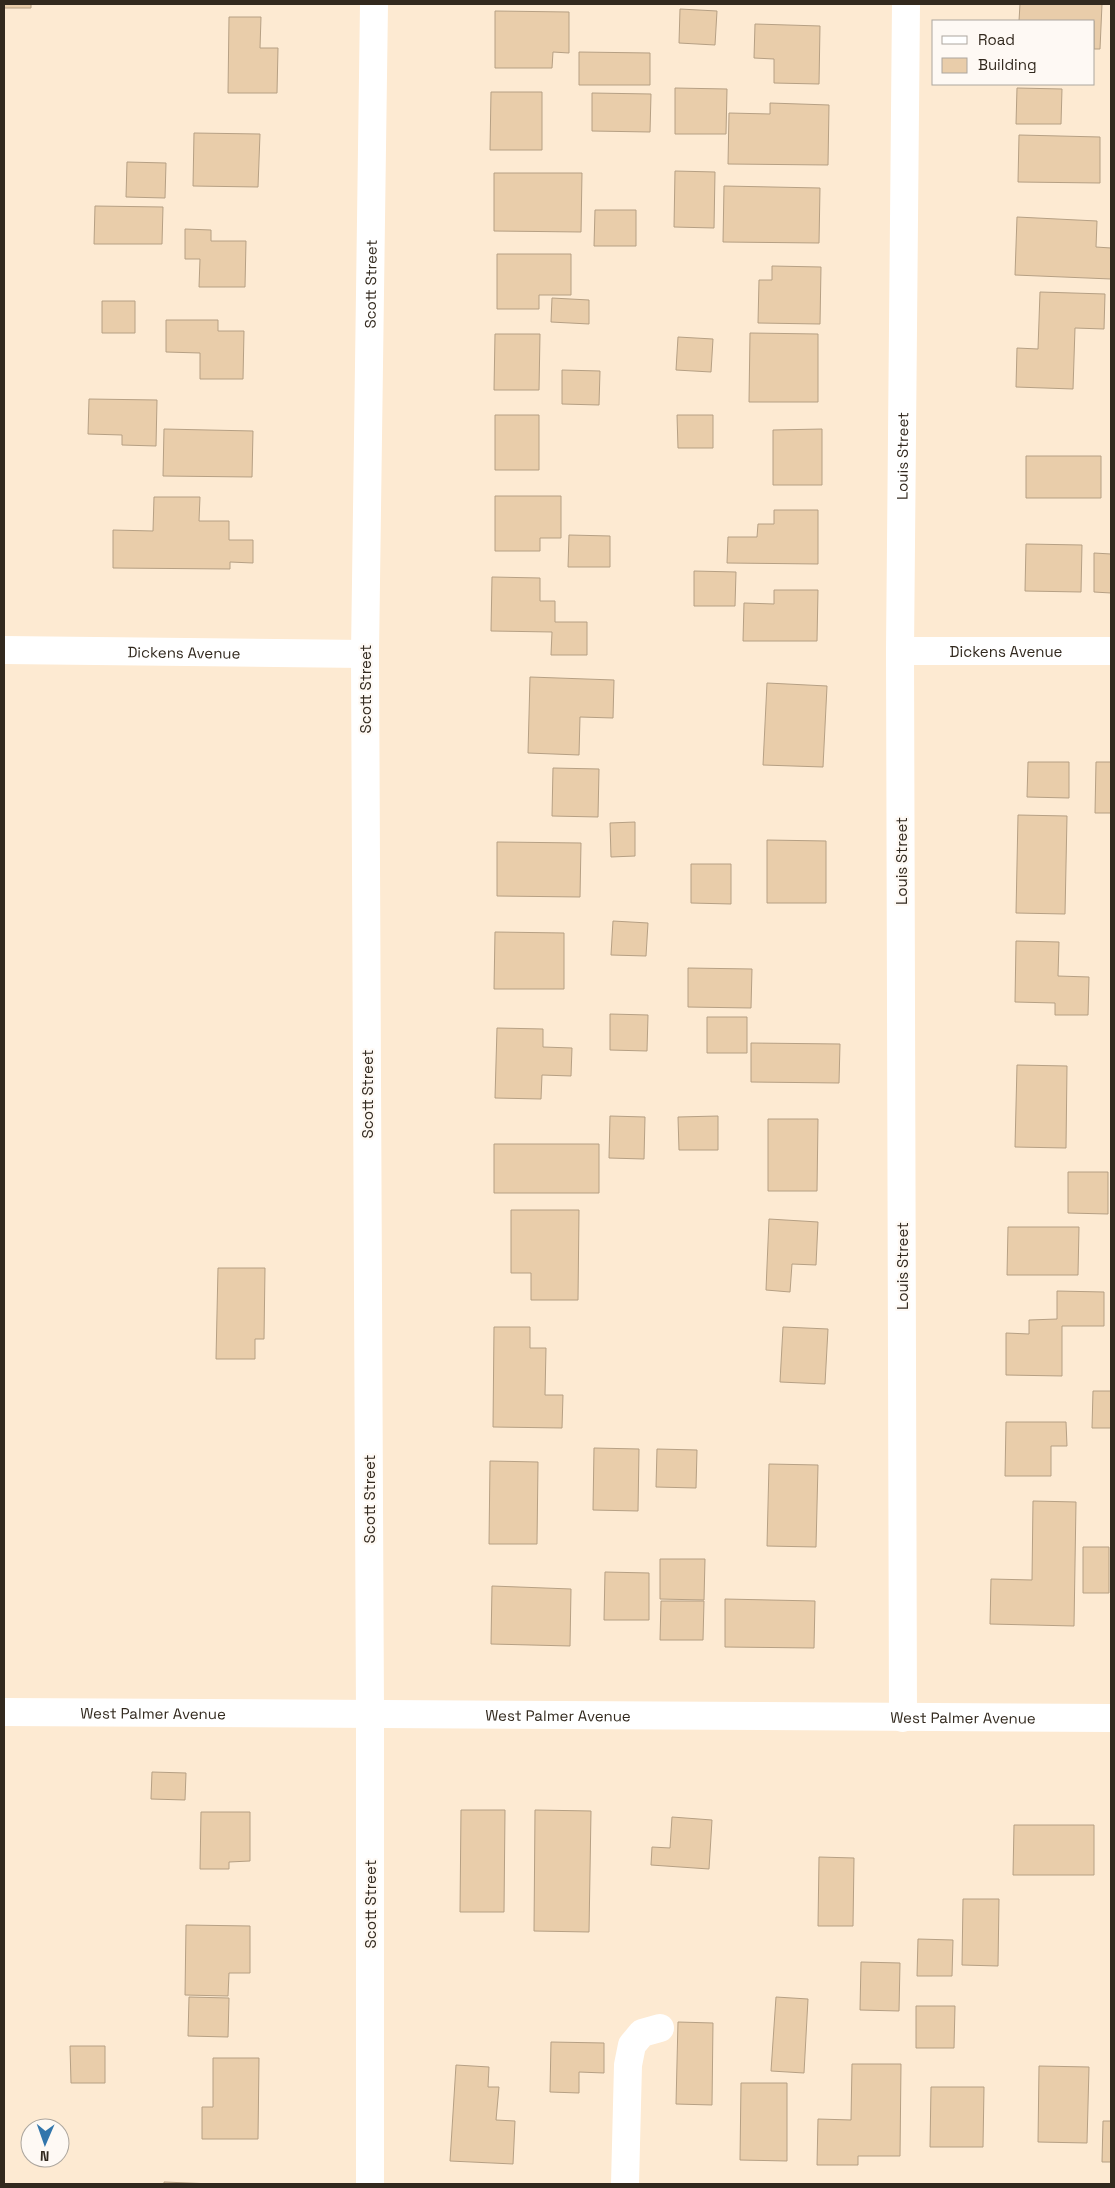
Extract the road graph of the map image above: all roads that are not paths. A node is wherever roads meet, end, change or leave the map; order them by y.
1 (374, 4) edge
2 (906, 4) edge
3 (4, 650) edge
4 (900, 651) junction
5 (1111, 651) edge
6 (365, 654) junction
7 (4, 1712) edge
8 (370, 1714) junction
9 (903, 1718) junction
10 (1111, 1718) edge
11 (660, 2028) dead end
12 (370, 2184) edge
13 (625, 2184) edge

1 - 6 street, Scott Street
2 - 4 street, Louis Street
3 - 6 street, Dickens Avenue
4 - 5 street, Dickens Avenue
4 - 9 street, Louis Street
6 - 8 street, Scott Street
7 - 8 street, West Palmer Avenue
8 - 9 street, West Palmer Avenue
8 - 12 street, Scott Street
9 - 10 street, West Palmer Avenue
11 - 13 street

